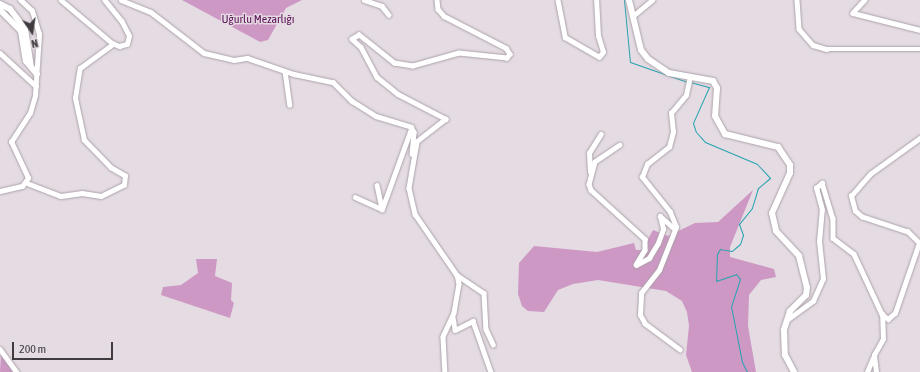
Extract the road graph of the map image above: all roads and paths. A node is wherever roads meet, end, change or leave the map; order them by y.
1 (20, 0) edge
2 (61, 0) edge
3 (104, 0) edge
4 (121, 0) edge
5 (364, 0) edge
6 (437, 0) edge
7 (558, 0) edge
8 (596, 0) edge
9 (629, 0) edge
10 (652, 0) edge
11 (798, 0) edge
12 (865, 0) edge
13 (0, 4) edge
14 (0, 10) edge
15 (389, 15) dead end
16 (633, 16) junction
17 (920, 30) edge
18 (114, 44) junction
19 (920, 49) edge
20 (0, 53) edge
21 (31, 65) junction
22 (285, 71) junction
23 (37, 74) junction
24 (690, 78) junction
25 (36, 86) junction
26 (290, 105) dead end
27 (411, 127) junction
28 (601, 134) dead end
29 (920, 138) edge
30 (620, 145) dead end
31 (412, 158) junction
32 (591, 174) junction
33 (27, 183) junction
34 (377, 185) dead end
35 (0, 191) edge
36 (355, 197) dead end
37 (380, 208) junction
38 (674, 228) junction
39 (457, 275) junction
40 (882, 314) junction
41 (453, 315) junction
42 (786, 320) junction
43 (493, 344) dead end
44 (0, 349) edge
45 (680, 350) dead end
46 (874, 355) junction
47 (17, 372) edge
48 (446, 372) edge
49 (491, 372) edge
50 (794, 372) edge
51 (867, 372) edge
52 (876, 372) edge

1 - 23 street
2 - 18 street
3 - 18 street
4 - 22 street
5 - 15 street
6 - 31 street
7 - 8 street
9 - 16 main road
10 - 16 street
11 - 19 street
12 - 17 street
13 - 21 main road
14 - 21 main road
16 - 24 main road
18 - 33 street
20 - 25 street
21 - 23 main road
22 - 26 street
22 - 27 street
23 - 25 street
24 - 38 street
24 - 42 main road
25 - 33 street
27 - 31 street
27 - 37 street
28 - 32 street
29 - 40 street
30 - 32 street
31 - 39 street
32 - 38 street
33 - 35 street
34 - 37 street
36 - 37 street
38 - 45 street
39 - 41 street
39 - 43 street
40 - 42 street
40 - 46 street
41 - 48 street
41 - 49 street
42 - 50 main road
44 - 47 street
46 - 51 street
46 - 52 street

